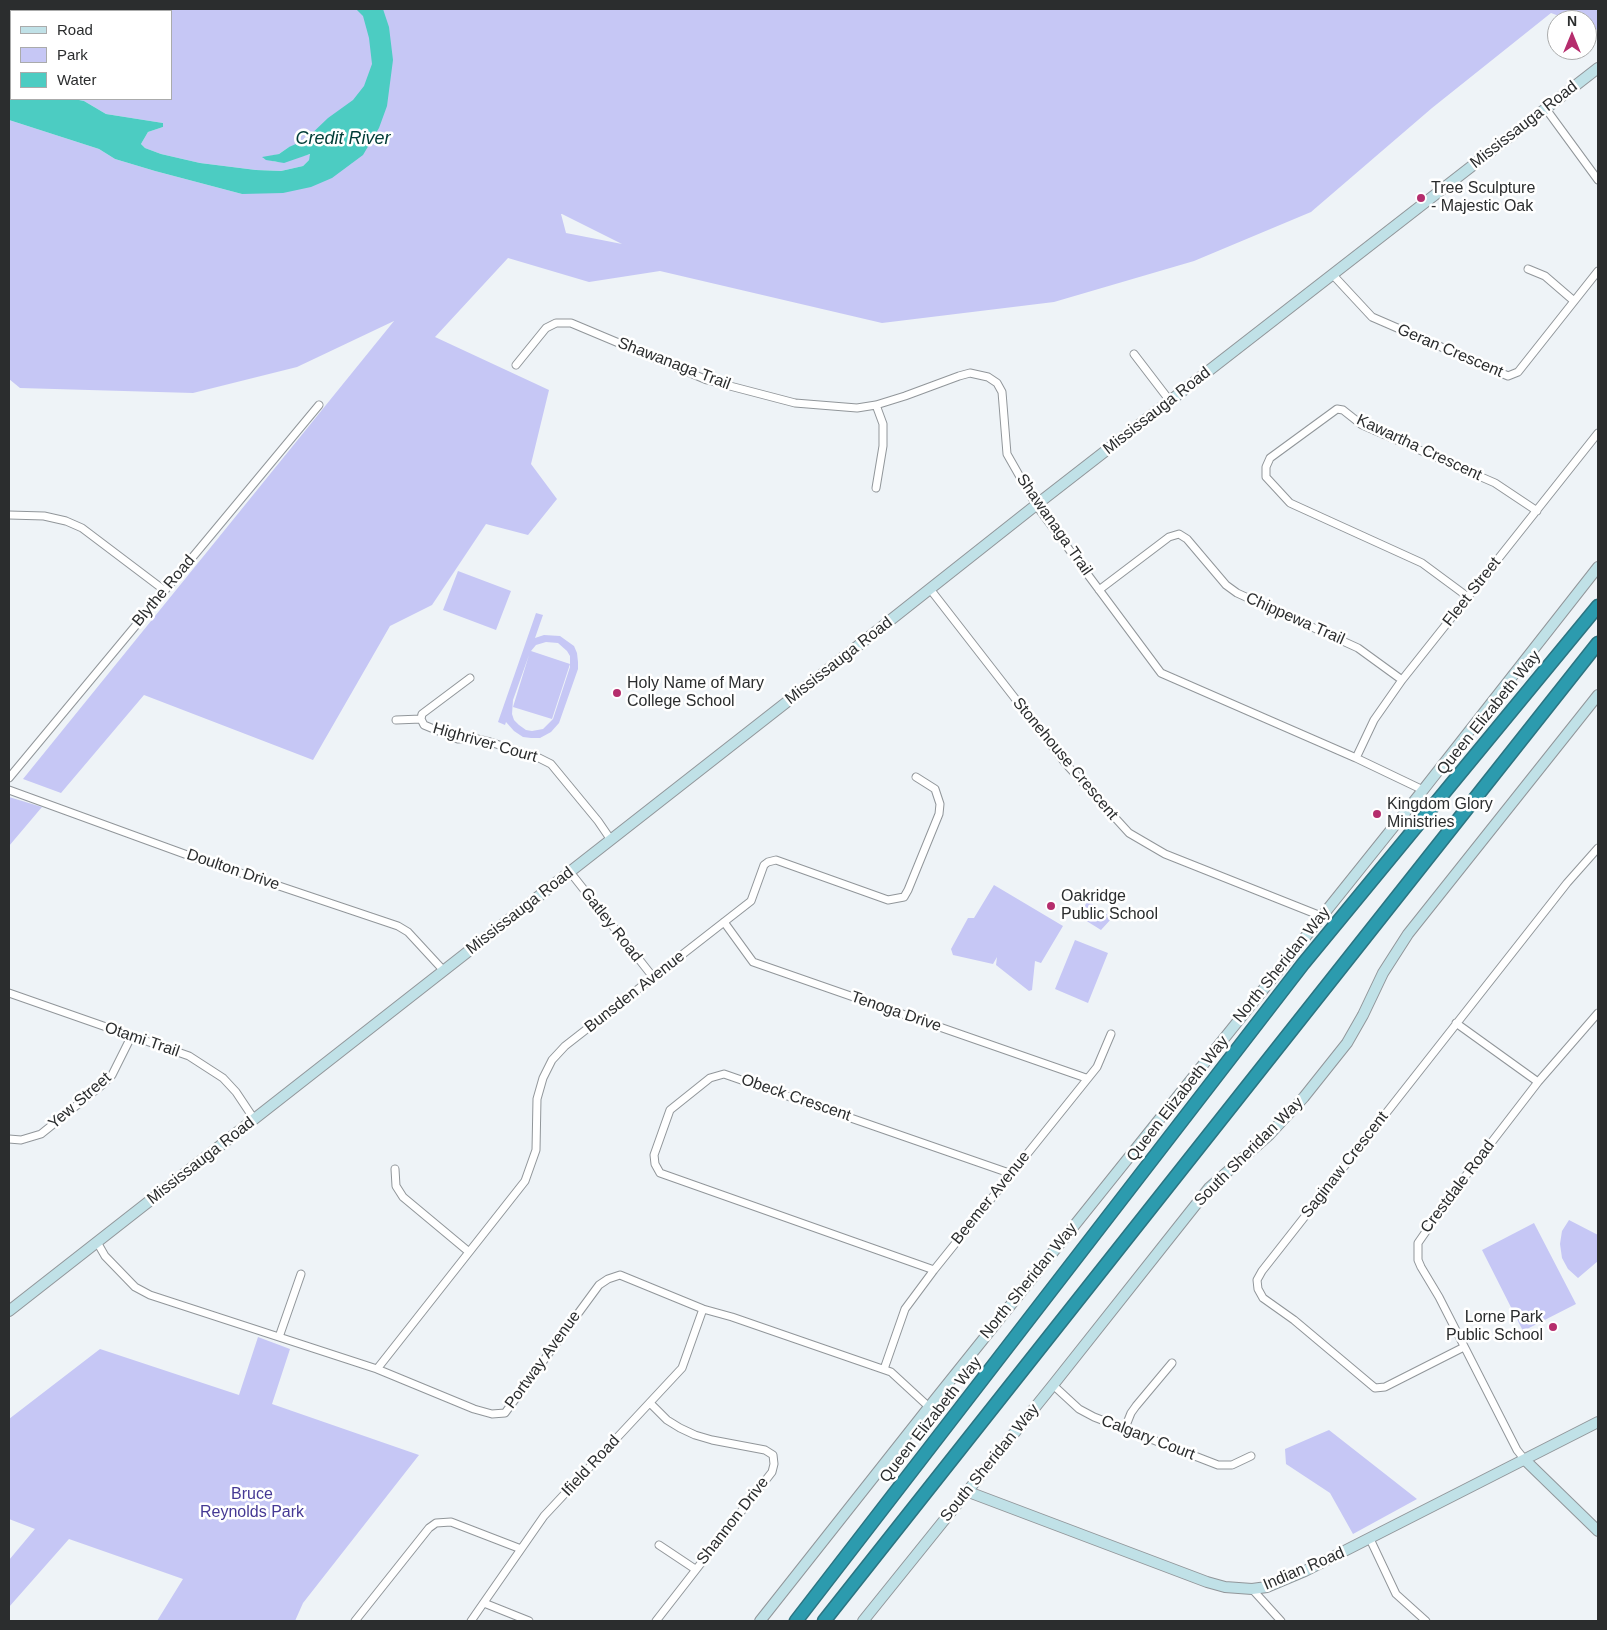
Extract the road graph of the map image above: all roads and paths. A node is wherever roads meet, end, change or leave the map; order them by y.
1 (1598, 68) edge
2 (1546, 108) junction
3 (1598, 180) edge
4 (1528, 269) dead end
5 (1598, 270) edge
6 (1332, 274) junction
7 (1574, 301) junction
8 (1134, 354) dead end
9 (516, 365) dead end
10 (1170, 401) junction
11 (319, 404) dead end
12 (876, 405) junction
13 (1598, 433) edge
14 (876, 488) dead end
15 (1036, 505) junction
16 (1536, 511) junction
17 (9, 515) edge
18 (1598, 568) edge
19 (930, 589) junction
20 (164, 590) junction
21 (1099, 590) junction
22 (1468, 597) junction
23 (1598, 606) edge
24 (1598, 643) edge
25 (470, 678) dead end
26 (1402, 680) junction
27 (1598, 695) edge
28 (396, 720) dead end
29 (421, 720) junction
30 (1356, 758) junction
31 (916, 777) dead end
32 (9, 778) edge
33 (9, 790) edge
34 (1423, 790) junction
35 (611, 840) junction
36 (1598, 848) edge
37 (570, 872) junction
38 (1320, 916) junction
39 (724, 922) junction
40 (444, 971) junction
41 (653, 977) junction
42 (9, 994) edge
43 (1598, 1013) edge
44 (1456, 1023) junction
45 (1110, 1034) dead end
46 (131, 1037) junction
47 (1086, 1078) junction
48 (1538, 1082) junction
49 (254, 1119) junction
50 (9, 1139) edge
51 (395, 1169) dead end
52 (1012, 1174) junction
53 (97, 1242) junction
54 (469, 1252) junction
55 (934, 1270) junction
56 (301, 1274) dead end
57 (703, 1309) junction
58 (9, 1311) edge
59 (279, 1337) junction
60 (1464, 1347) junction
61 (1172, 1363) dead end
62 (377, 1369) junction
63 (884, 1369) junction
64 (1053, 1385) junction
65 (650, 1403) junction
66 (929, 1407) junction
67 (1598, 1422) edge
68 (1125, 1428) junction
69 (1250, 1456) dead end
70 (1525, 1460) junction
71 (966, 1492) junction
72 (1598, 1531) edge
73 (1370, 1539) junction
74 (659, 1545) dead end
75 (521, 1549) junction
76 (695, 1569) junction
77 (1252, 1589) junction
78 (484, 1603) junction
79 (355, 1621) edge
80 (471, 1621) edge
81 (530, 1621) edge
82 (656, 1621) edge
83 (760, 1621) edge
84 (796, 1621) edge
85 (824, 1621) edge
86 (863, 1621) edge
87 (1281, 1621) edge
88 (1426, 1621) edge

1 - 2 street, Mississauga Road
2 - 3 street
2 - 6 street, Mississauga Road
4 - 7 street
5 - 7 street, Geran Crescent
6 - 7 street, Geran Crescent
6 - 10 street, Mississauga Road
8 - 10 street
9 - 12 street, Shawanaga Trail
10 - 15 street, Mississauga Road
11 - 20 street, Blythe Road
12 - 14 street
12 - 15 street, Shawanaga Trail
13 - 16 street, Fleet Street
15 - 19 street, Mississauga Road
15 - 21 street, Shawanaga Trail
16 - 22 street, Fleet Street
16 - 22 street, Kawartha Crescent
17 - 20 street
18 - 34 street, North Sheridan Way
19 - 35 street, Mississauga Road
19 - 38 street, Stonehouse Crescent
20 - 32 street, Blythe Road
21 - 26 street, Chippewa Trail
21 - 30 street, Shawanaga Trail
22 - 26 street, Fleet Street
23 - 84 highway, Queen Elizabeth Way
24 - 85 highway
25 - 29 street, Highriver Court
26 - 30 street, Fleet Street
27 - 64 street, South Sheridan Way
28 - 29 street
29 - 35 street, Highriver Court
30 - 34 street, Shawanaga Trail
31 - 39 street, Bunsden Avenue
33 - 40 street, Doulton Drive
34 - 38 street, North Sheridan Way
35 - 37 street, Mississauga Road
36 - 44 street, Saginaw Crescent
37 - 40 street, Mississauga Road
37 - 41 street, Gatley Road
38 - 66 street, North Sheridan Way
39 - 41 street, Bunsden Avenue
39 - 47 street, Tenoga Drive
40 - 49 street, Mississauga Road
41 - 54 street, Bunsden Avenue
42 - 46 street, Otami Trail
43 - 48 street, Crestdale Road
44 - 48 street
44 - 60 street, Saginaw Crescent
45 - 47 street, Beemer Avenue
46 - 49 street, Otami Trail
46 - 50 street, Yew Street
47 - 52 street, Beemer Avenue
48 - 60 street, Crestdale Road
49 - 53 street, Mississauga Road
51 - 54 street
52 - 55 street, Beemer Avenue
52 - 55 street, Obeck Crescent
53 - 58 street, Mississauga Road
53 - 59 street, Portway Avenue
54 - 62 street, Bunsden Avenue
55 - 63 street, Beemer Avenue
56 - 59 street
57 - 62 street, Portway Avenue
57 - 63 street, Portway Avenue
57 - 65 street, Ifield Road
59 - 62 street, Portway Avenue
60 - 70 street, Crestdale Road
61 - 68 street
63 - 66 street, Portway Avenue
64 - 68 street, Calgary Court
64 - 71 street, South Sheridan Way
65 - 75 street, Ifield Road
65 - 76 street, Shannon Drive
66 - 83 street, North Sheridan Way
67 - 70 street, Indian Road
68 - 69 street, Calgary Court
70 - 72 street
70 - 73 street, Indian Road
71 - 77 street, Indian Road
71 - 86 street, South Sheridan Way
73 - 77 street, Indian Road
73 - 88 street
74 - 76 street
75 - 78 street, Ifield Road
75 - 79 street
76 - 82 street, Shannon Drive
77 - 87 street
78 - 80 street, Ifield Road
78 - 81 street

